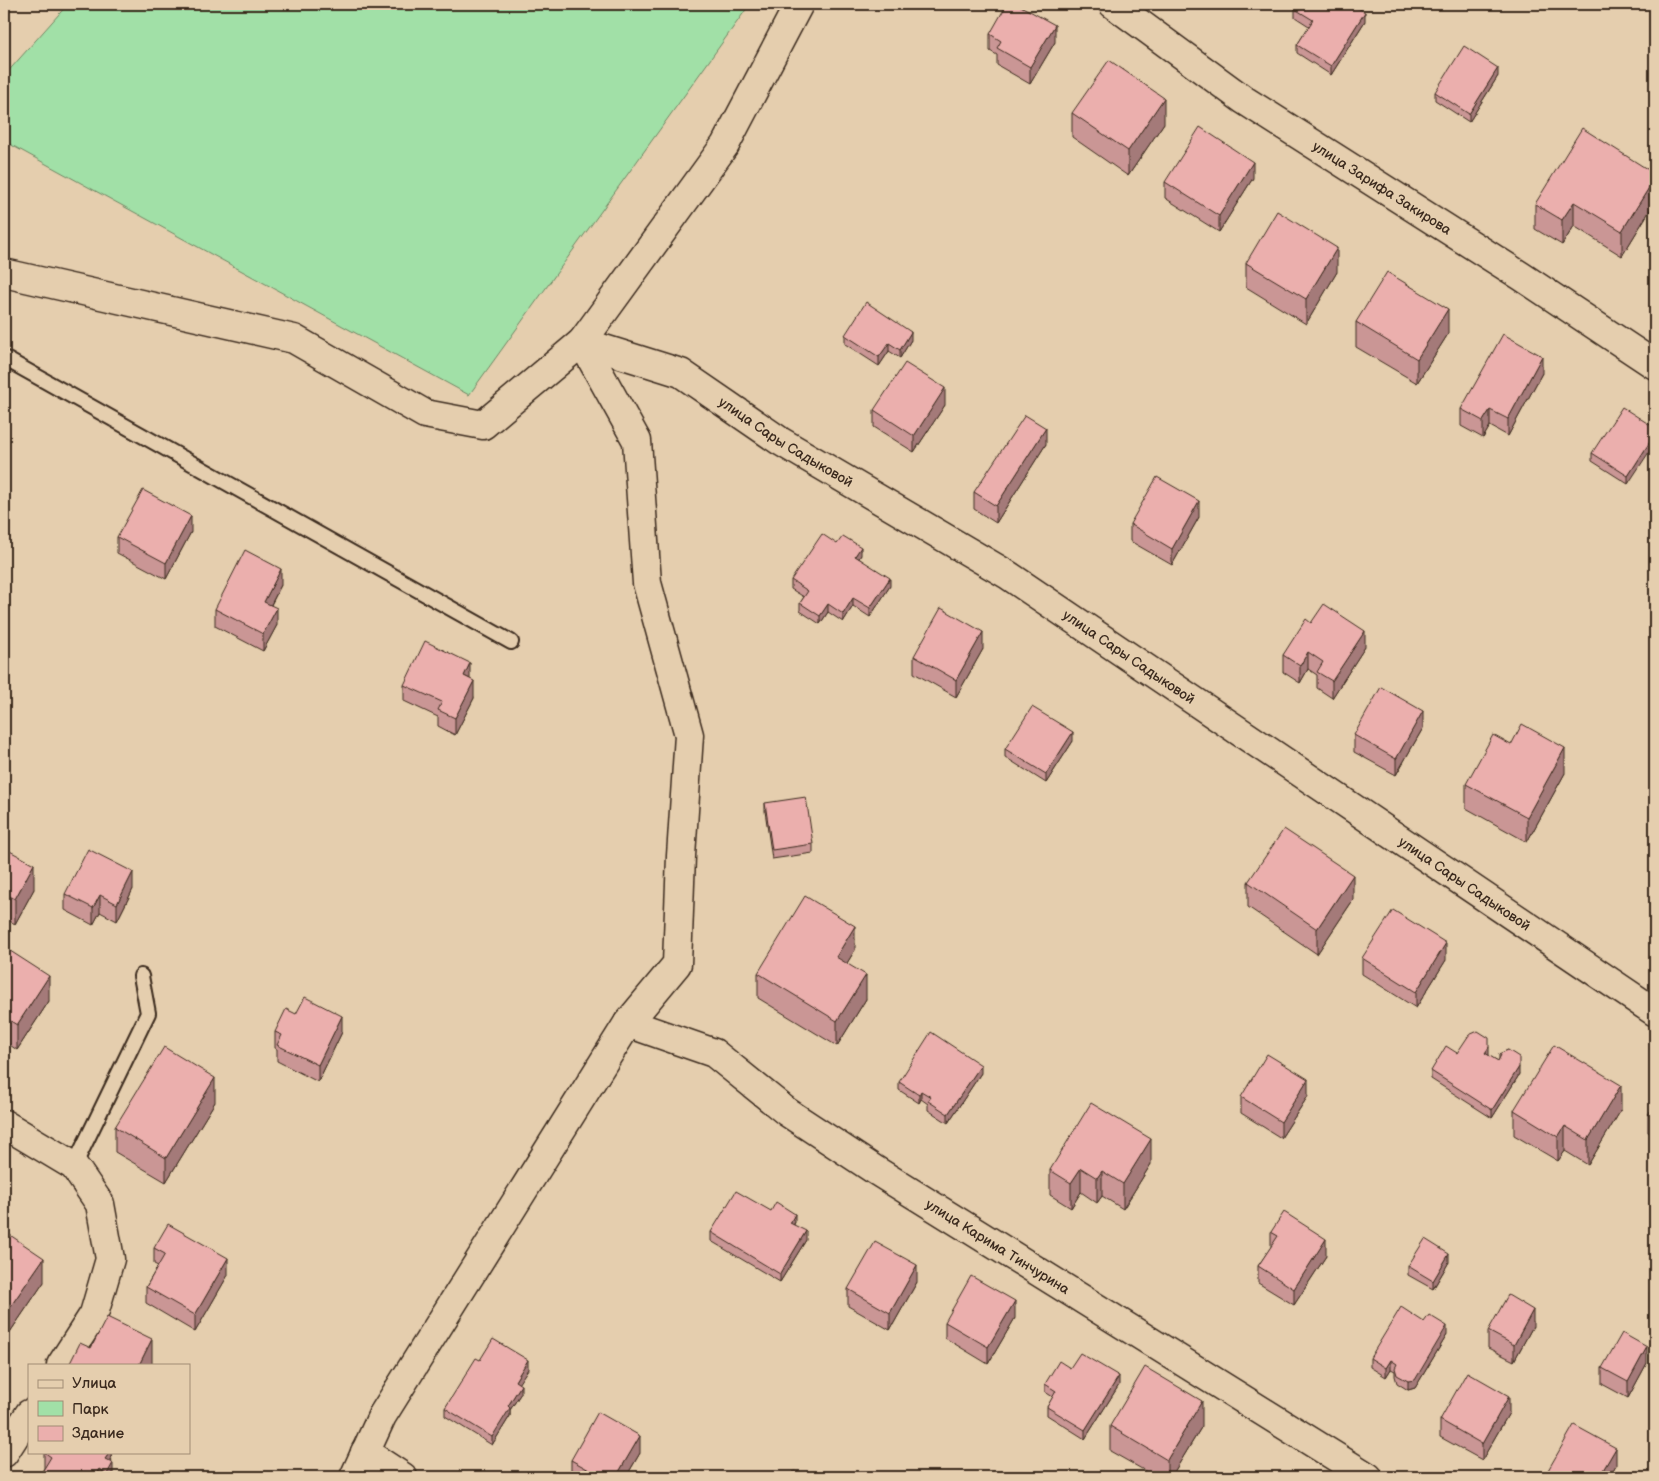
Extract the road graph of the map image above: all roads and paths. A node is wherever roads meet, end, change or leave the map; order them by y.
1 (799, 4) edge
2 (1113, 4) edge
3 (4, 273) edge
4 (582, 342) junction
5 (4, 358) edge
6 (1655, 365) edge
7 (511, 642) dead end
8 (141, 976) dead end
9 (1655, 1012) edge
10 (628, 1023) junction
11 (4, 1124) edge
12 (74, 1166) junction
13 (62, 1364) edge
14 (28, 1416) edge
15 (365, 1452) junction
16 (4, 1453) edge
17 (354, 1477) edge
18 (403, 1477) edge
19 (1368, 1477) edge

1 - 4 street
2 - 6 street, улица Зарифа Закирова
3 - 4 street
4 - 9 street, улица Сары Садыковой
4 - 10 street
5 - 7 lane
8 - 12 lane
10 - 15 street
10 - 19 street, улица Карима Тинчурина
11 - 12 street
12 - 13 street
14 - 16 street
15 - 17 street
15 - 18 street

